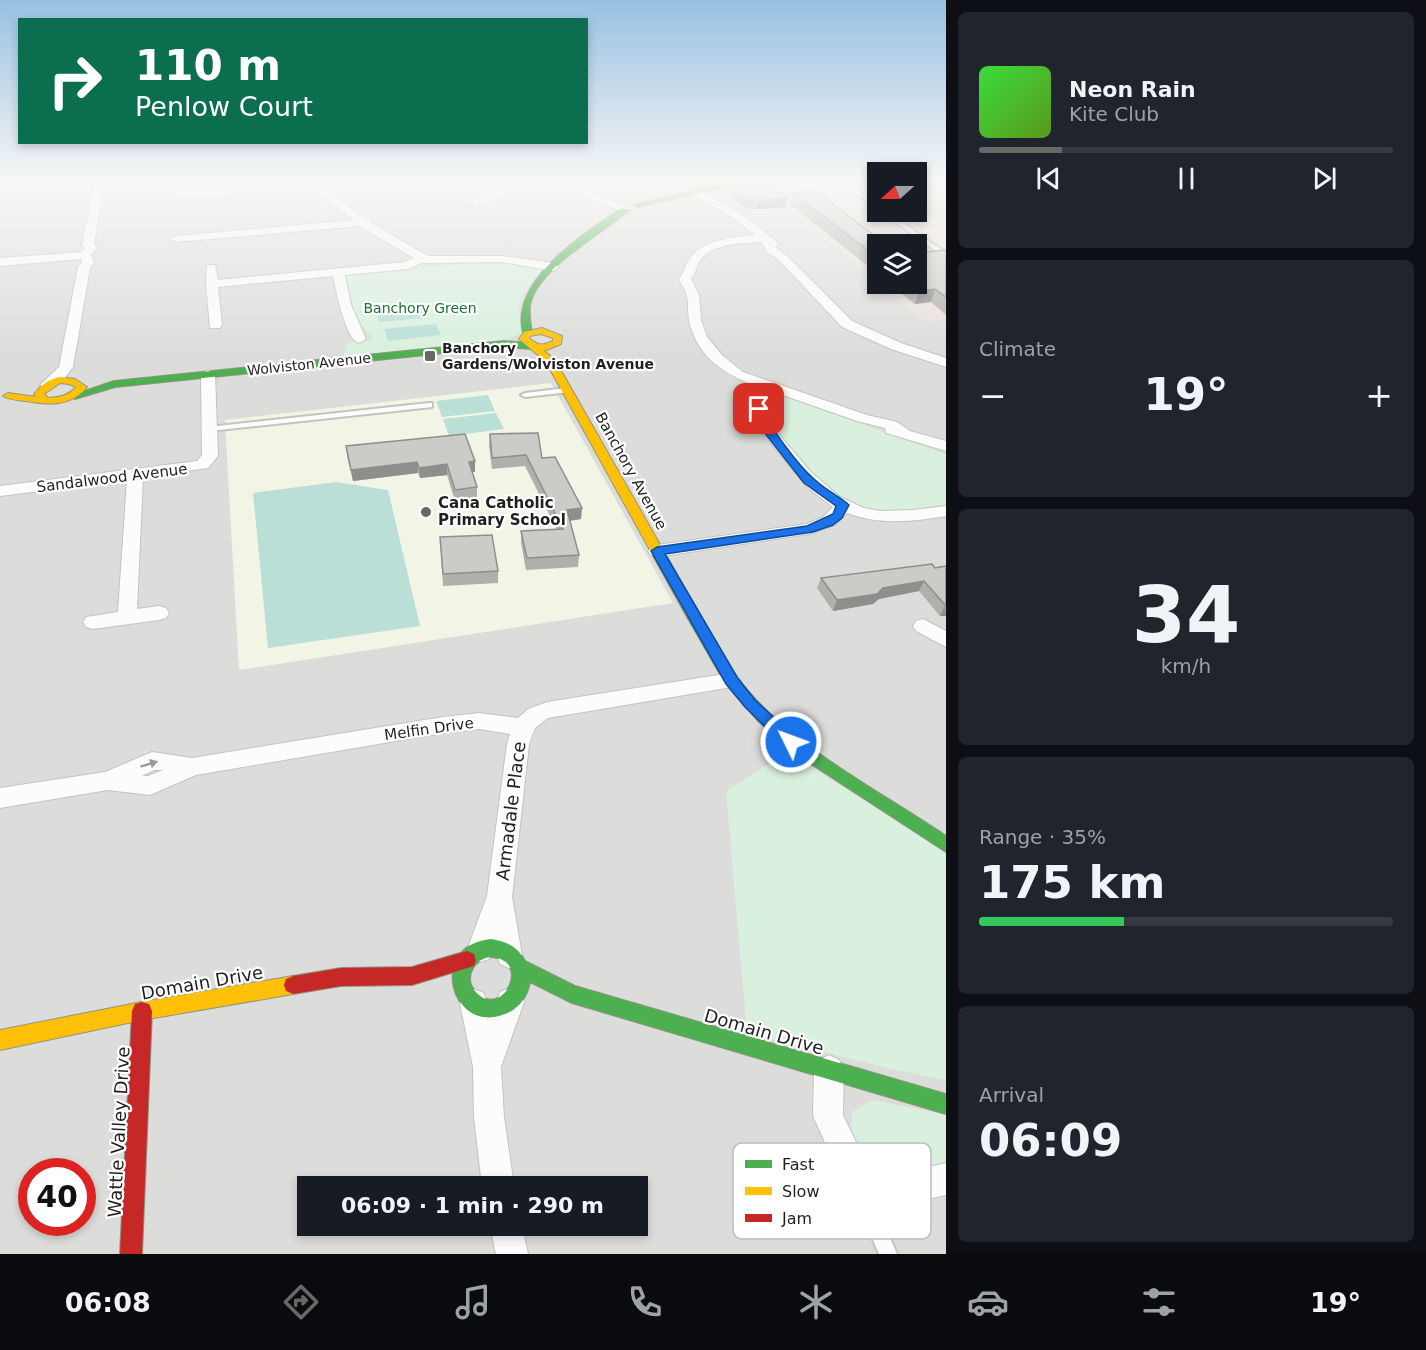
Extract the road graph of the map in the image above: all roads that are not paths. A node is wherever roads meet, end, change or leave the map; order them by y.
1 (766, 239) edge
2 (88, 240) edge
3 (391, 240) edge
4 (582, 240) edge
5 (758, 240) edge
6 (923, 240) edge
7 (945, 255) edge
8 (84, 256) junction
9 (928, 256) edge
10 (420, 259) junction
11 (0, 262) edge
12 (553, 267) junction
13 (211, 268) dead end
14 (338, 271) junction
15 (212, 284) junction
16 (527, 317) junction
17 (215, 325) dead end
18 (553, 338) junction
19 (358, 339) dead end
20 (529, 341) junction
21 (550, 360) junction
22 (946, 363) edge
23 (66, 367) junction
24 (208, 374) junction
25 (75, 386) junction
26 (770, 387) junction
27 (44, 390) junction
28 (567, 390) junction
29 (525, 395) dead end
30 (4, 396) edge
31 (429, 405) dead end
32 (209, 429) junction
33 (946, 446) edge
34 (135, 475) junction
35 (0, 491) edge
36 (843, 505) junction
37 (946, 511) edge
38 (657, 551) junction
39 (159, 613) dead end
40 (127, 617) junction
41 (93, 622) dead end
42 (923, 626) dead end
43 (946, 640) edge
44 (731, 681) junction
45 (523, 727) junction
46 (0, 798) edge
47 (911, 818) junction
48 (946, 826) edge
49 (946, 845) edge
50 (500, 896) junction
51 (473, 955) junction
52 (514, 961) junction
53 (412, 975) junction
54 (457, 991) junction
55 (572, 994) junction
56 (523, 997) junction
57 (142, 1011) junction
58 (0, 1040) edge
59 (487, 1067) junction
60 (829, 1070) junction
61 (946, 1104) edge
62 (841, 1143) edge
63 (497, 1176) edge
64 (946, 1179) edge
65 (931, 1182) edge
66 (508, 1236) edge
67 (881, 1239) edge
68 (131, 1254) edge
69 (512, 1254) edge
70 (888, 1254) edge

1 - 22 street
2 - 8 street
3 - 10 street
4 - 12 main road
5 - 26 street
6 - 7 lane
7 - 9 lane
8 - 11 street
8 - 23 street
10 - 12 street
10 - 14 street
12 - 16 main road
13 - 15 street
14 - 15 street
14 - 19 street
15 - 17 street
16 - 18 main road
16 - 20 main road
18 - 20 main road, Wolviston Avenue
18 - 21 main road
20 - 21 main road, Banchory Avenue
20 - 24 main road, Wolviston Avenue
21 - 28 main road, Banchory Avenue
23 - 25 street
23 - 27 street
24 - 25 main road, Wolviston Avenue
24 - 32 street, Sandalwood Avenue
25 - 27 main road
25 - 27 main road
26 - 33 street
26 - 36 street
27 - 30 main road
28 - 29 lane
28 - 38 main road, Banchory Avenue
31 - 32 lane
32 - 34 street, Sandalwood Avenue
34 - 35 street, Sandalwood Avenue
34 - 40 street
36 - 37 street
36 - 38 street
38 - 44 main road, Banchory Avenue
39 - 40 street
40 - 41 street
42 - 43 street
44 - 45 street
44 - 47 main road, Banchory Avenue
45 - 46 street, Melfin Drive
45 - 50 street, Armadale Place
47 - 48 main road, Banchory Avenue
47 - 49 main road, Banchory Avenue
50 - 51 street
50 - 52 street
51 - 52 main road
51 - 53 main road, Domain Drive
51 - 54 main road
52 - 55 main road, Domain Drive
52 - 56 main road
53 - 54 main road, Domain Drive
53 - 57 main road, Domain Drive
54 - 56 main road
54 - 59 street
55 - 56 main road, Domain Drive
55 - 60 main road, Domain Drive
56 - 59 street
57 - 58 main road, Domain Drive
57 - 68 main road, Wattle Valley Drive
59 - 63 street
60 - 61 main road, Domain Drive
60 - 62 street
64 - 65 street
66 - 69 street
67 - 70 lane

